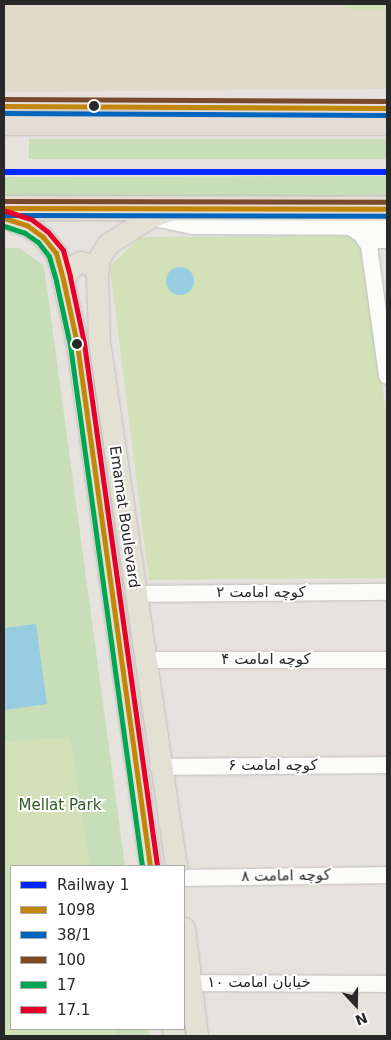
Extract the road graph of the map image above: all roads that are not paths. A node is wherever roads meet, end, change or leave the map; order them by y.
1 (4, 123) edge
2 (387, 123) edge
3 (4, 208) edge
4 (174, 208) junction
5 (387, 209) edge
6 (150, 216) junction
7 (4, 218) edge
8 (387, 227) edge
9 (352, 228) junction
10 (387, 240) edge
11 (369, 246) junction
12 (97, 275) junction
13 (63, 278) junction
14 (387, 376) edge
15 (387, 592) edge
16 (136, 594) junction
17 (145, 660) junction
18 (387, 660) edge
19 (387, 765) edge
20 (159, 767) junction
21 (150, 865) edge
22 (176, 865) edge
23 (387, 875) edge
24 (185, 878) edge
25 (185, 937) edge
26 (190, 983) junction
27 (387, 984) edge
28 (197, 1036) edge

1 - 2 highway
3 - 4 highway
4 - 5 highway
4 - 6 main road, Emamat Boulevard
6 - 9 street
6 - 12 main road, Emamat Boulevard
7 - 13 main road, Emamat Boulevard
8 - 9 street
9 - 11 street
10 - 11 street
11 - 14 street
12 - 13 main road
12 - 16 main road, Emamat Boulevard
13 - 21 main road, Emamat Boulevard
15 - 16 street, کوچه امامت ۲
16 - 17 main road, Emamat Boulevard
17 - 18 street, کوچه امامت ۴
17 - 20 main road, Emamat Boulevard
19 - 20 street, کوچه امامت ۶
20 - 22 main road, Emamat Boulevard
23 - 24 street, کوچه امامت ۸
25 - 26 main road
26 - 27 street, خیابان امامت ۱۰
26 - 28 main road

